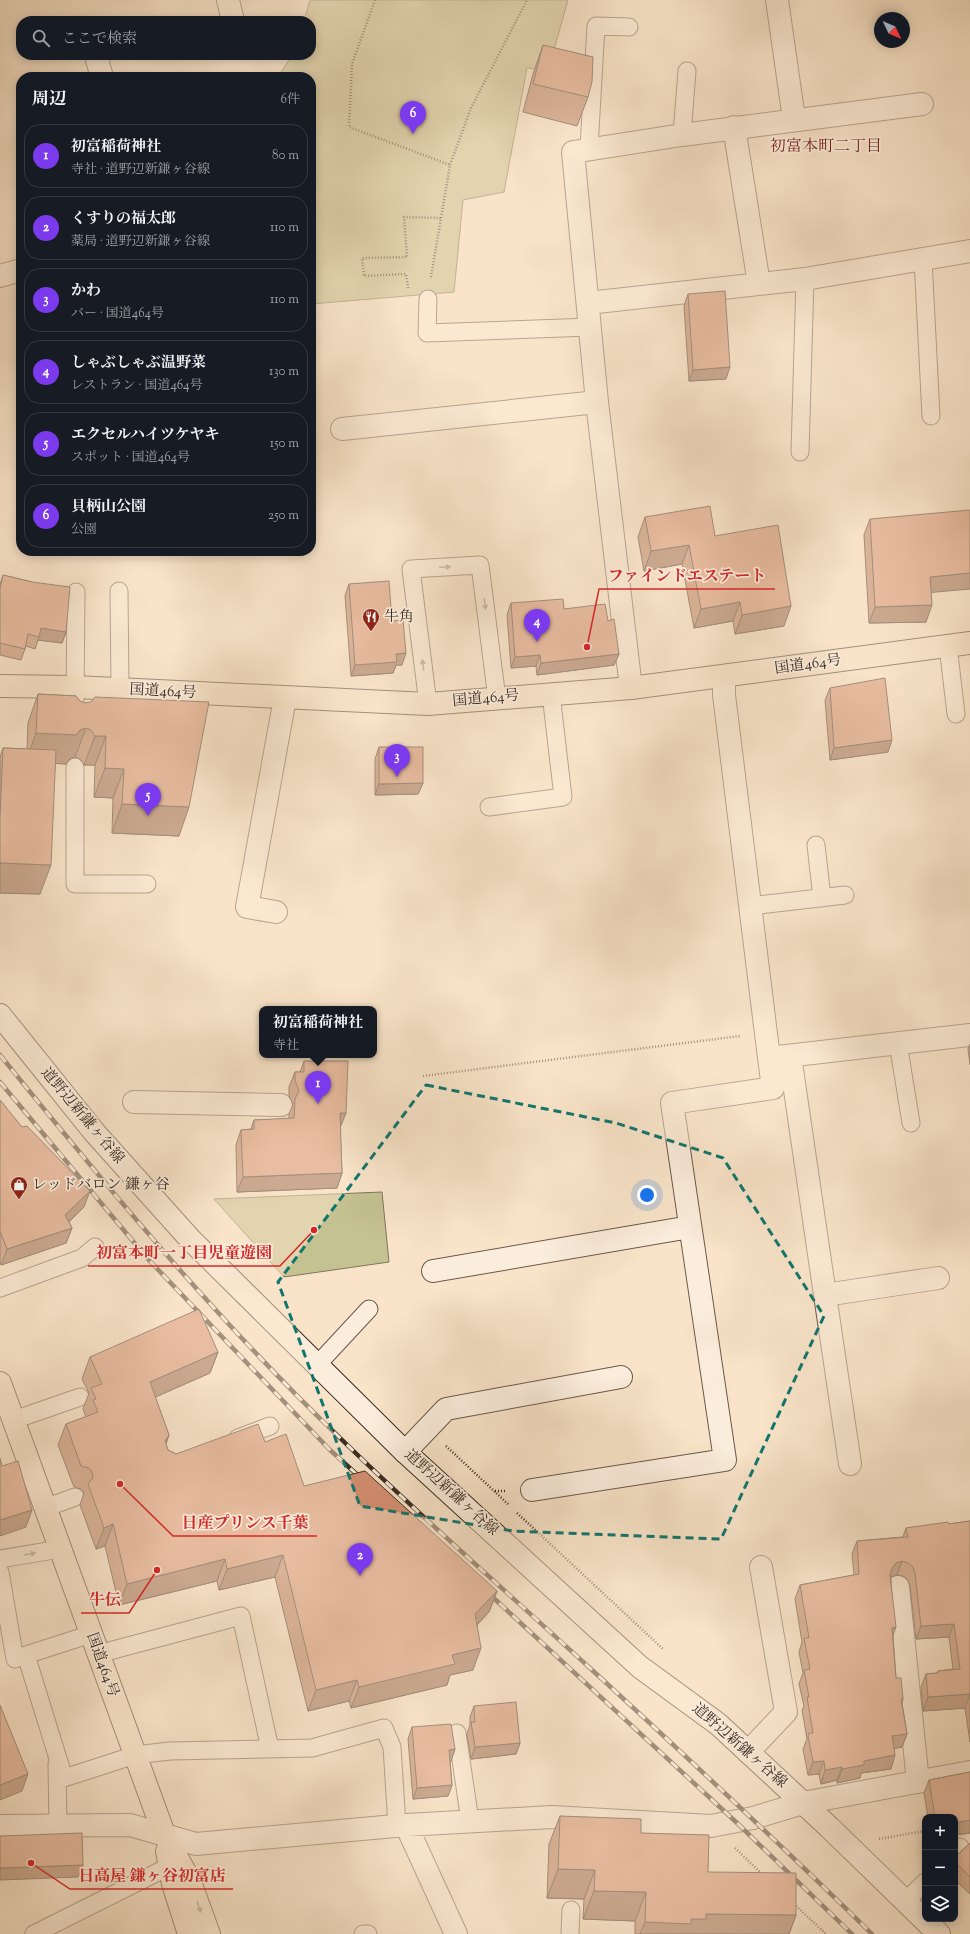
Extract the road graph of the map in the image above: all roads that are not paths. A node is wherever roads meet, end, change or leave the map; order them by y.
1 (228, 0) edge
2 (777, 0) edge
3 (232, 16) edge
4 (629, 27) dead end
5 (97, 60) edge
6 (687, 71) dead end
7 (101, 72) edge
8 (922, 104) dead end
9 (794, 119) junction
10 (734, 128) junction
11 (682, 135) junction
12 (589, 148) junction
13 (970, 251) edge
14 (923, 259) junction
15 (16, 271) edge
16 (0, 276) edge
17 (805, 279) junction
18 (759, 284) junction
19 (588, 302) junction
20 (428, 305) road end
21 (590, 327) junction
22 (597, 402) junction
23 (931, 416) dead end
24 (342, 429) dead end
25 (800, 452) dead end
26 (119, 591) dead end
27 (76, 592) dead end
28 (970, 643) edge
29 (948, 646) junction
30 (724, 676) junction
31 (0, 686) edge
32 (75, 687) junction
33 (631, 688) junction
34 (120, 690) junction
35 (551, 694) junction
36 (285, 698) junction
37 (497, 698) junction
38 (428, 704) junction
39 (956, 714) dead end
40 (75, 717) edge
41 (75, 767) edge
42 (488, 807) dead end
43 (816, 845) dead end
44 (147, 884) dead end
45 (845, 895) dead end
46 (822, 898) junction
47 (750, 906) junction
48 (276, 912) dead end
49 (0, 1015) edge
50 (970, 1035) edge
51 (898, 1043) junction
52 (779, 1057) junction
53 (134, 1102) dead end
54 (281, 1105) dead end
55 (911, 1123) dead end
56 (690, 1227) junction
57 (95, 1246) dead end
58 (433, 1270) dead end
59 (938, 1278) dead end
60 (0, 1288) edge
61 (825, 1295) junction
62 (369, 1309) dead end
63 (317, 1364) junction
64 (621, 1377) dead end
65 (80, 1397) dead end
66 (5, 1404) edge
67 (270, 1426) dead end
68 (226, 1442) edge
69 (405, 1452) junction
70 (850, 1464) dead end
71 (532, 1490) dead end
72 (75, 1497) dead end
73 (45, 1508) junction
74 (60, 1549) junction
75 (0, 1559) edge
76 (760, 1567) dead end
77 (0, 1572) edge
78 (898, 1587) dead end
79 (6, 1644) edge
80 (94, 1644) junction
81 (15, 1659) dead end
82 (457, 1733) dead end
83 (270, 1749) junction
84 (748, 1752) junction
85 (57, 1754) junction
86 (135, 1755) junction
87 (970, 1772) edge
88 (918, 1782) junction
89 (803, 1803) junction
90 (470, 1821) junction
91 (401, 1825) junction
92 (0, 1826) edge
93 (58, 1826) junction
94 (164, 1834) junction
95 (170, 1866) junction
96 (922, 1885) edge
97 (906, 1900) junction
98 (570, 1910) dead end
99 (34, 1934) edge
100 (189, 1934) edge
101 (209, 1934) edge
102 (363, 1934) edge
103 (368, 1934) edge
104 (456, 1934) edge
105 (570, 1934) edge
106 (939, 1934) edge

1 - 3 street
2 - 9 street
4 - 12 lane
5 - 7 street
6 - 11 lane
8 - 9 street
9 - 10 street
10 - 11 street
10 - 18 street
11 - 12 street
12 - 19 street
13 - 14 street
14 - 17 street
14 - 23 lane
15 - 16 street
17 - 18 street
17 - 25 lane
18 - 19 street
19 - 21 street
20 - 21 lane
21 - 22 street
22 - 24 street
22 - 33 street
26 - 34 lane
27 - 32 lane
28 - 29 highway, 国道464号
29 - 30 highway, 国道464号
29 - 39 lane
30 - 33 highway, 国道464号
30 - 47 street
31 - 32 highway, 国道464号
32 - 34 highway, 国道464号
32 - 40 lane
33 - 35 highway, 国道464号
34 - 36 highway, 国道464号
35 - 37 highway, 国道464号
35 - 42 lane
36 - 38 highway, 国道464号
36 - 48 street
37 - 38 highway, 国道464号
38 -> 37 lane
41 - 44 lane
43 - 46 lane
45 - 46 lane
46 - 47 lane
47 - 52 street
49 - 63 street, 道野辺新鎌ヶ谷線
50 - 51 street
51 - 52 street
51 - 55 lane
52 - 56 street
52 - 61 street
53 - 54 street
56 - 58 street
56 - 71 street
57 - 60 lane
59 - 61 street
61 - 70 street
62 - 63 lane
63 - 69 street, 道野辺新鎌ヶ谷線
64 - 69 street
65 - 66 lane
66 - 73 highway, 国道464号
67 - 68 lane
69 - 84 street, 道野辺新鎌ヶ谷線
72 - 73 lane
73 - 74 highway, 国道464号
75 -> 74 lane
74 - 80 highway, 国道464号
76 - 84 street
77 - 79 lane
78 - 88 street
79 - 81 lane
80 - 83 lane
80 - 85 lane
80 - 86 highway, 国道464号
82 - 90 lane
83 - 86 lane
83 - 91 lane
84 - 89 street, 道野辺新鎌ヶ谷線
85 - 86 lane
85 - 93 lane
86 - 94 highway, 国道464号
87 - 88 street
88 - 89 street
89 - 90 street
89 - 97 street, 道野辺新鎌ヶ谷線
90 - 91 street
91 - 94 street
91 - 104 street
92 - 93 street
93 - 94 street
94 - 95 highway, 国道464号
94 -> 101 highway, 国道464号
95 - 99 lane
95 - 100 highway, 国道464号
96 - 97 lane
97 - 106 street, 道野辺新鎌ヶ谷線
98 - 105 lane
102 - 103 lane

